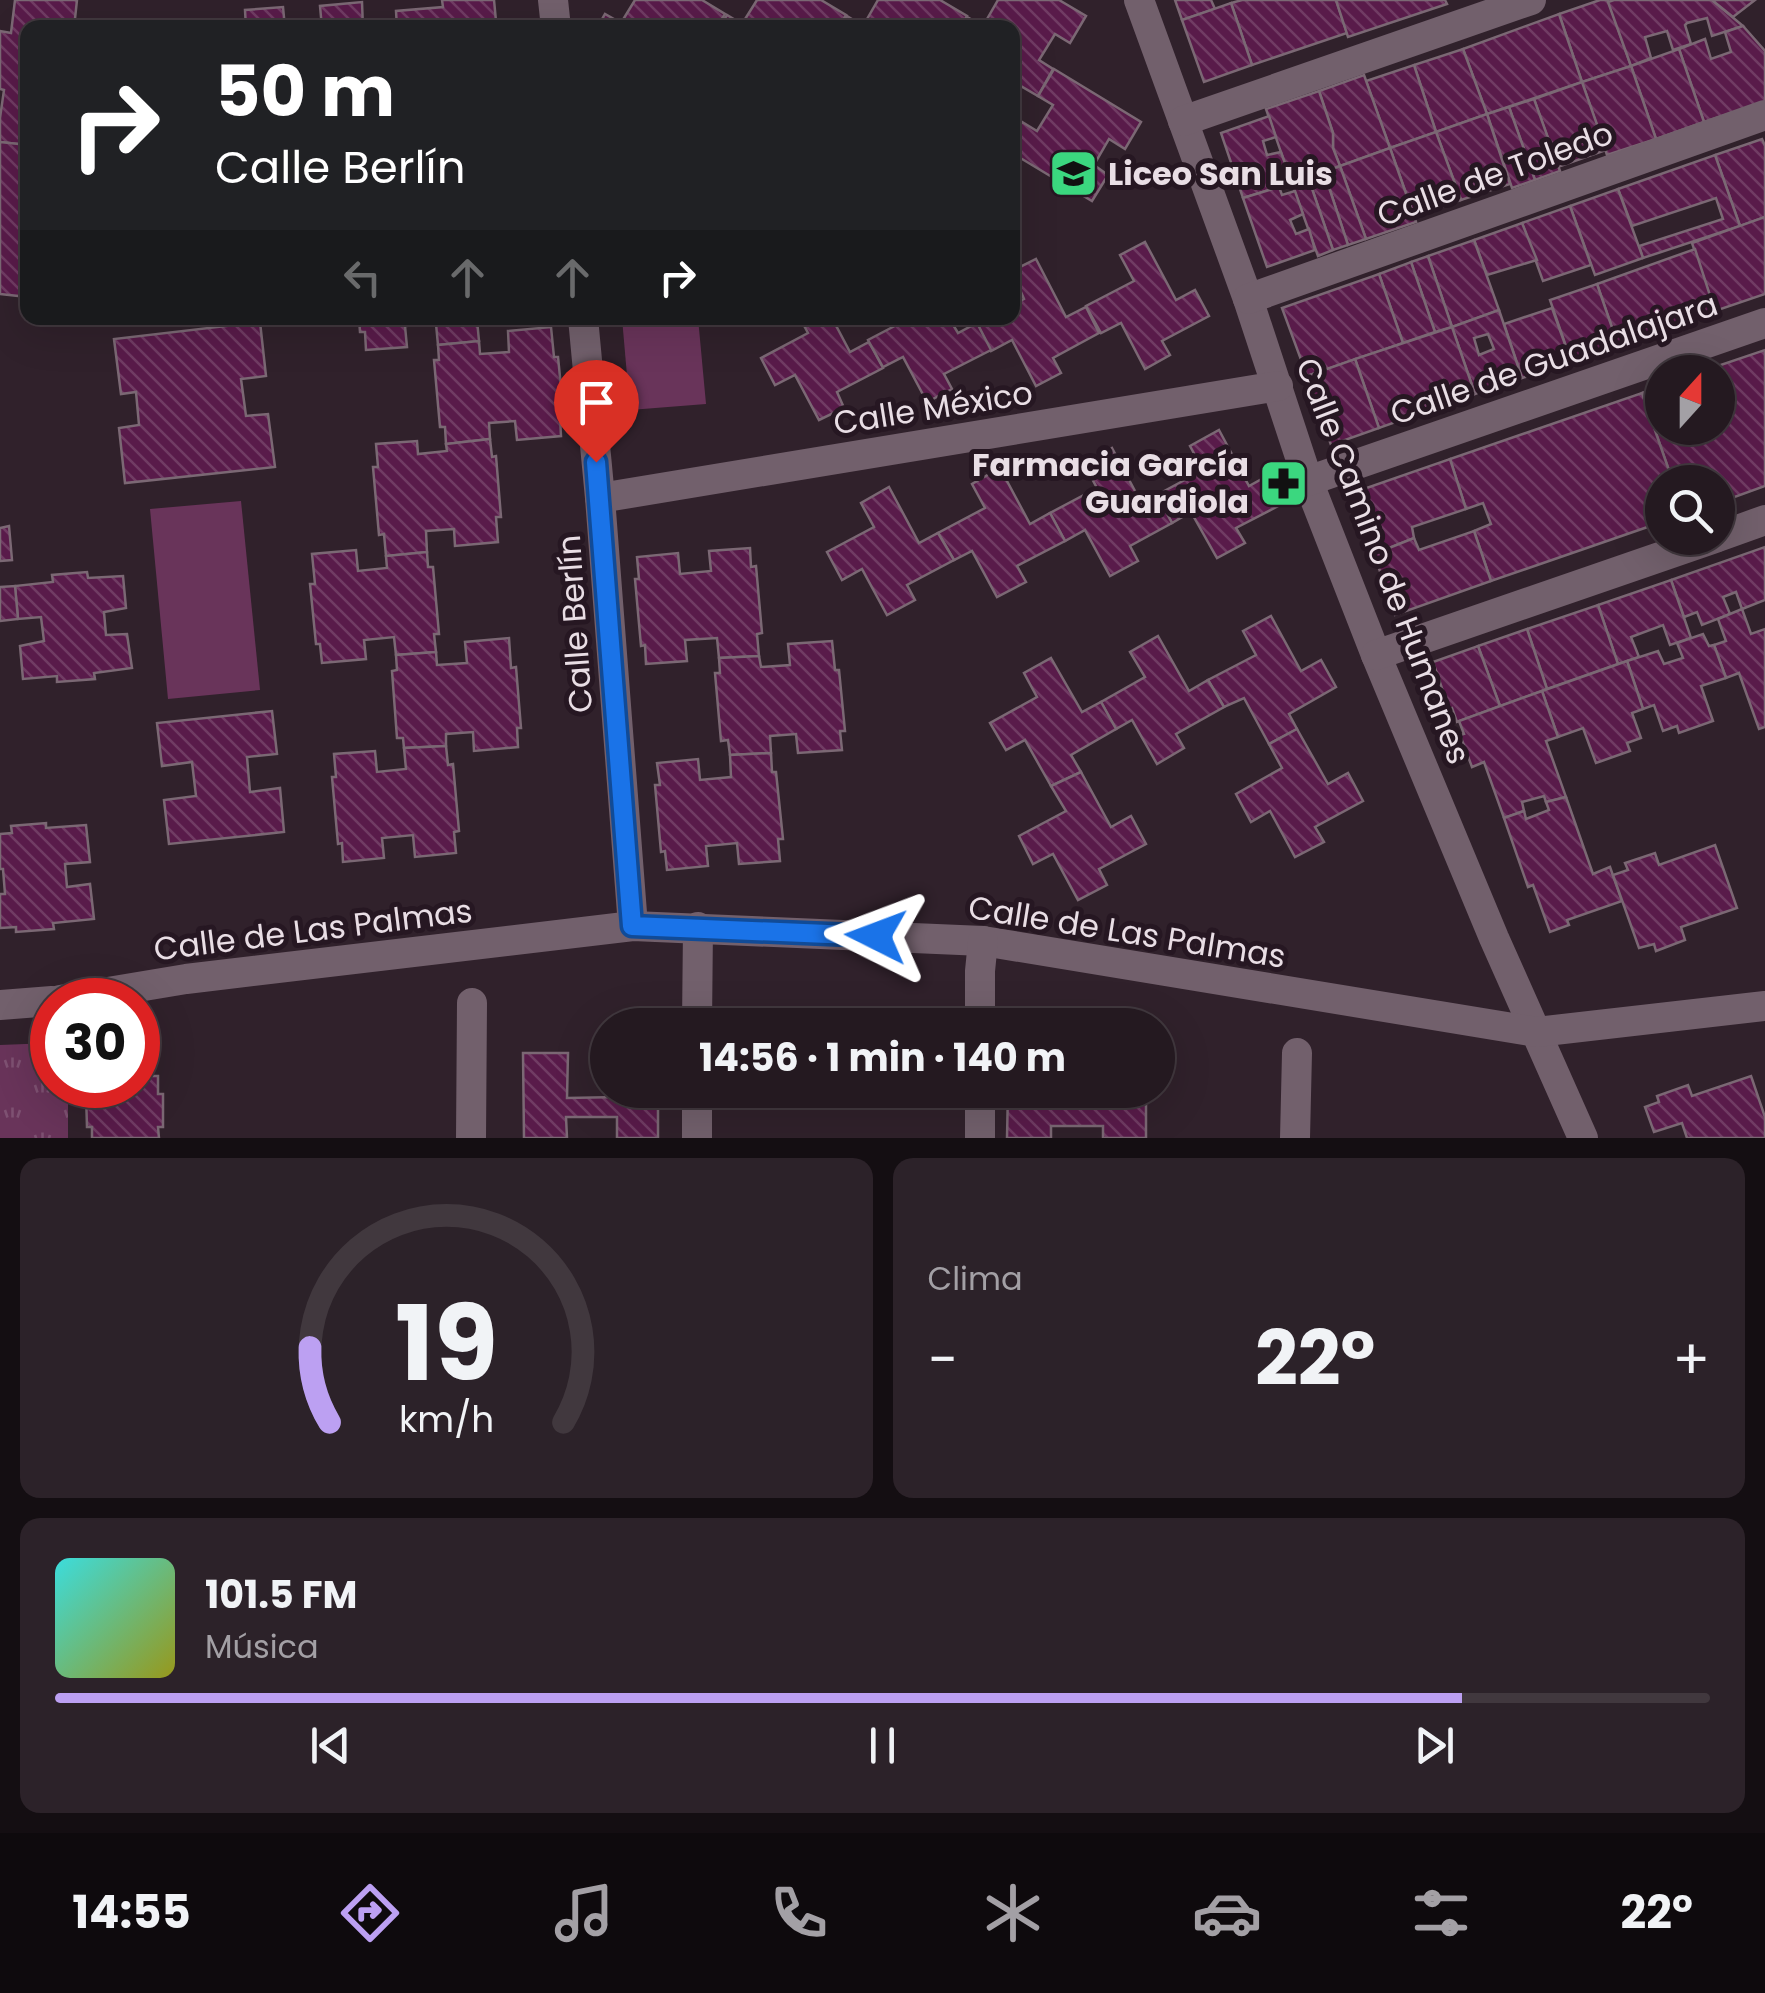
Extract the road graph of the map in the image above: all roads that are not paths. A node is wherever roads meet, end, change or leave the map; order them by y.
1 (1139, 0) edge
2 (1531, 0) edge
3 (1765, 115) edge
4 (1183, 120) junction
5 (1248, 298) junction
6 (1765, 322) edge
7 (584, 325) edge
8 (1278, 386) junction
9 (1308, 481) junction
10 (600, 498) junction
11 (1765, 520) edge
12 (1735, 530) edge
13 (1664, 555) edge
14 (1376, 655) junction
15 (632, 926) junction
16 (698, 927) junction
17 (983, 941) junction
18 (160, 983) edge
19 (30, 1003) edge
20 (472, 1003) dead end
21 (0, 1005) edge
22 (1765, 1006) edge
23 (697, 1008) edge
24 (980, 1008) edge
25 (1537, 1032) junction
26 (1297, 1052) dead end
27 (697, 1108) edge
28 (980, 1108) edge
29 (471, 1138) edge
30 (696, 1138) edge
31 (980, 1138) edge
32 (1295, 1138) edge
33 (1583, 1138) edge

1 - 4 street, Calle Camino de Humanes
2 - 4 street
3 - 5 street, Calle de Toledo
4 - 5 street, Calle Camino de Humanes
5 - 8 street, Calle Camino de Humanes
6 - 9 street, Calle de Guadalajara
7 - 10 street, Calle Berlín
8 - 9 street, Calle Camino de Humanes
8 - 10 street, Calle México
9 - 14 street, Calle Camino de Humanes
10 - 15 street, Calle Berlín
11 - 12 street
13 - 14 street
14 - 25 street, Calle Camino de Humanes
15 - 16 street, Calle de Las Palmas
15 - 18 street, Calle de Las Palmas
16 - 17 street, Calle de Las Palmas
16 - 23 street
17 - 24 street
17 - 25 street, Calle de Las Palmas
19 - 21 street, Calle de Las Palmas
20 - 29 street
22 - 25 street, Calle de Las Palmas
25 - 33 street, Calle Camino de Humanes
26 - 32 street
27 - 30 street
28 - 31 street

